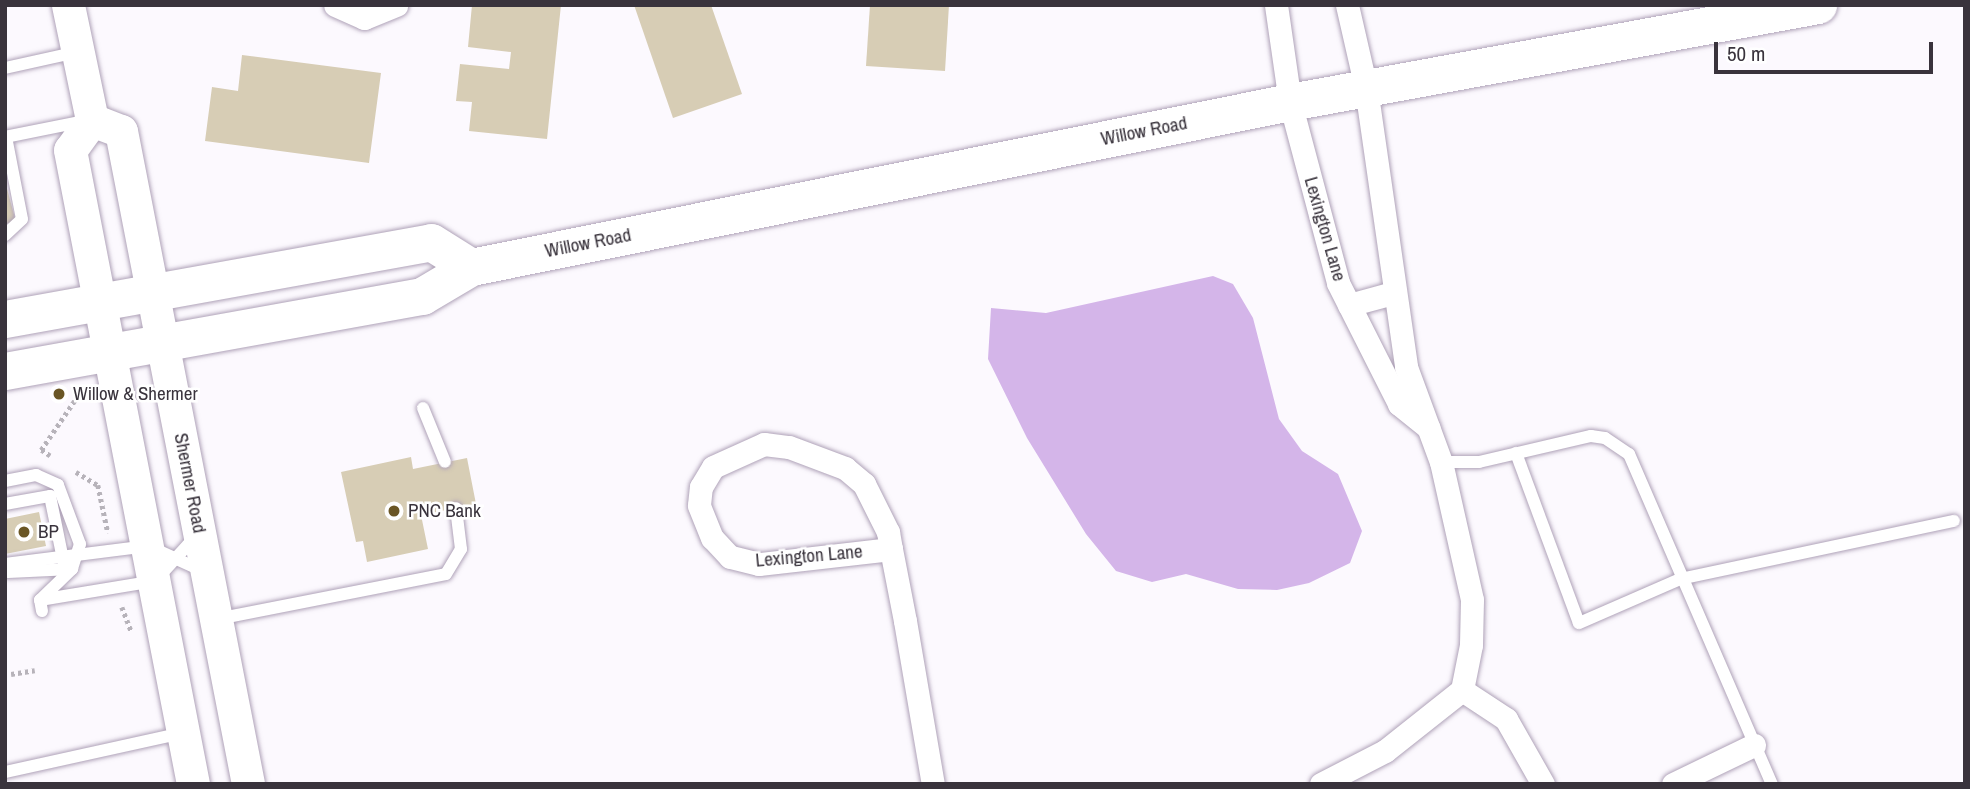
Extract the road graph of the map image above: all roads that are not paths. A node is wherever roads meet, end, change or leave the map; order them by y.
1 (68, 5) edge
2 (335, 5) edge
3 (396, 5) edge
4 (1276, 5) edge
5 (1347, 5) edge
6 (1818, 5) edge
7 (78, 51) junction
8 (5, 68) edge
9 (1366, 88) junction
10 (1290, 102) junction
11 (92, 120) junction
12 (5, 137) edge
13 (5, 235) edge
14 (471, 267) junction
15 (153, 292) junction
16 (1393, 293) junction
17 (99, 302) junction
18 (1349, 305) junction
19 (5, 319) edge
20 (163, 342) junction
21 (109, 353) junction
22 (5, 371) edge
23 (423, 408) dead end
24 (1429, 428) junction
25 (1516, 453) junction
26 (1441, 461) junction
27 (446, 462) dead end
28 (5, 481) edge
29 (11, 503) edge
30 (456, 508) dead end
31 (10, 515) edge
32 (1954, 521) dead end
33 (200, 531) junction
34 (891, 549) junction
35 (79, 556) junction
36 (15, 560) edge
37 (159, 562) junction
38 (66, 565) junction
39 (208, 572) junction
40 (1680, 579) junction
41 (216, 619) junction
42 (1462, 690) junction
43 (183, 733) junction
44 (1754, 745) junction
45 (5, 772) edge
46 (193, 784) edge
47 (248, 784) edge
48 (933, 784) edge
49 (1321, 784) edge
50 (1543, 784) edge
51 (1673, 784) edge
52 (1772, 784) edge

1 - 7 main road
2 - 3 street
4 - 10 street, Lexington Lane
5 - 9 street
6 - 9 main road, Willow Road
7 - 8 lane
7 - 11 main road
9 - 10 main road, Willow Road
9 - 16 street
10 - 14 main road, Willow Road
10 - 18 street, Lexington Lane
11 - 12 lane
11 - 15 main road, Shermer Road
11 - 17 main road
12 - 13 lane
14 - 15 main road
14 - 20 main road, Willow Road
15 - 17 main road
15 - 20 main road, Shermer Road
16 - 18 street
16 - 24 street
17 - 19 main road
17 - 21 main road
18 - 24 street, Lexington Lane
20 - 21 main road, Willow Road
20 - 33 main road, Shermer Road
21 - 22 main road, Willow Road
21 - 37 main road
23 - 27 lane
24 - 26 street
25 - 26 lane
25 - 40 lane
25 - 40 lane
26 - 42 street
28 - 35 lane
29 - 31 lane
29 - 38 lane
30 - 41 lane
32 - 40 lane
33 - 37 lane
33 - 39 main road, Shermer Road
34 - 34 street, Lexington Lane
34 - 48 street, Lexington Lane
35 - 37 lane
35 - 38 lane
36 - 38 lane
36 - 38 lane
37 - 38 lane
37 - 39 lane
37 - 43 main road
39 - 41 main road, Shermer Road
40 - 44 lane
41 - 47 main road, Shermer Road
42 - 49 street
42 - 50 street
43 - 45 lane
43 - 46 main road
44 - 51 street
44 - 52 lane

